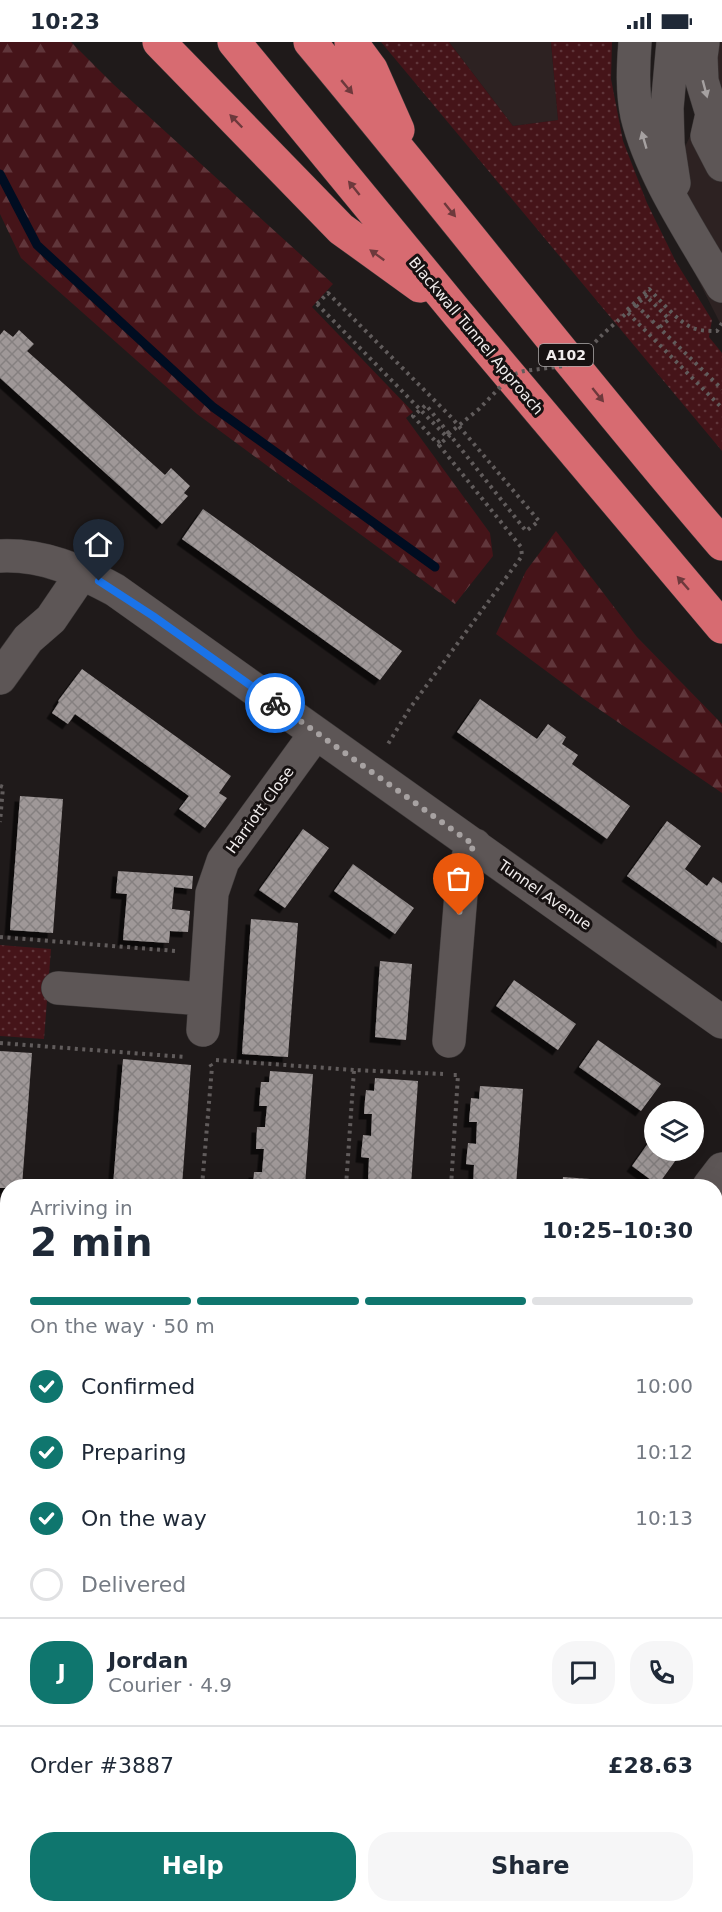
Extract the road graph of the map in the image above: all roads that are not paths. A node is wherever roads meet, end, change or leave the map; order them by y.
1 (159, 42) edge
2 (234, 42) edge
3 (310, 42) edge
4 (351, 42) edge
5 (635, 42) edge
6 (681, 44) edge
7 (669, 82) junction
8 (707, 136) junction
9 (413, 165) junction
10 (722, 165) edge
11 (679, 211) junction
12 (722, 286) edge
13 (458, 314) junction
14 (722, 544) edge
15 (0, 556) edge
16 (83, 573) junction
17 (722, 627) edge
18 (0, 678) edge
19 (316, 733) junction
20 (474, 845) junction
21 (58, 988) dead end
22 (722, 1022) edge
23 (449, 1041) dead end

13 -> 1 highway
13 -> 2 highway, Blackwall Tunnel Approach
3 -> 9 highway, A102
4 - 9 highway, A102
11 -> 5 street
6 - 7 street
6 -> 8 street
7 - 8 street
7 - 11 street
8 - 10 street
9 -> 14 highway, A102
11 - 12 street
17 -> 13 highway, Blackwall Tunnel Approach
15 - 16 street, Tunnel Avenue
16 - 18 street
16 - 19 street, Tunnel Avenue
19 - 20 street, Tunnel Avenue
19 - 21 street, Harriott Close
20 - 22 street, Tunnel Avenue
20 - 23 street

